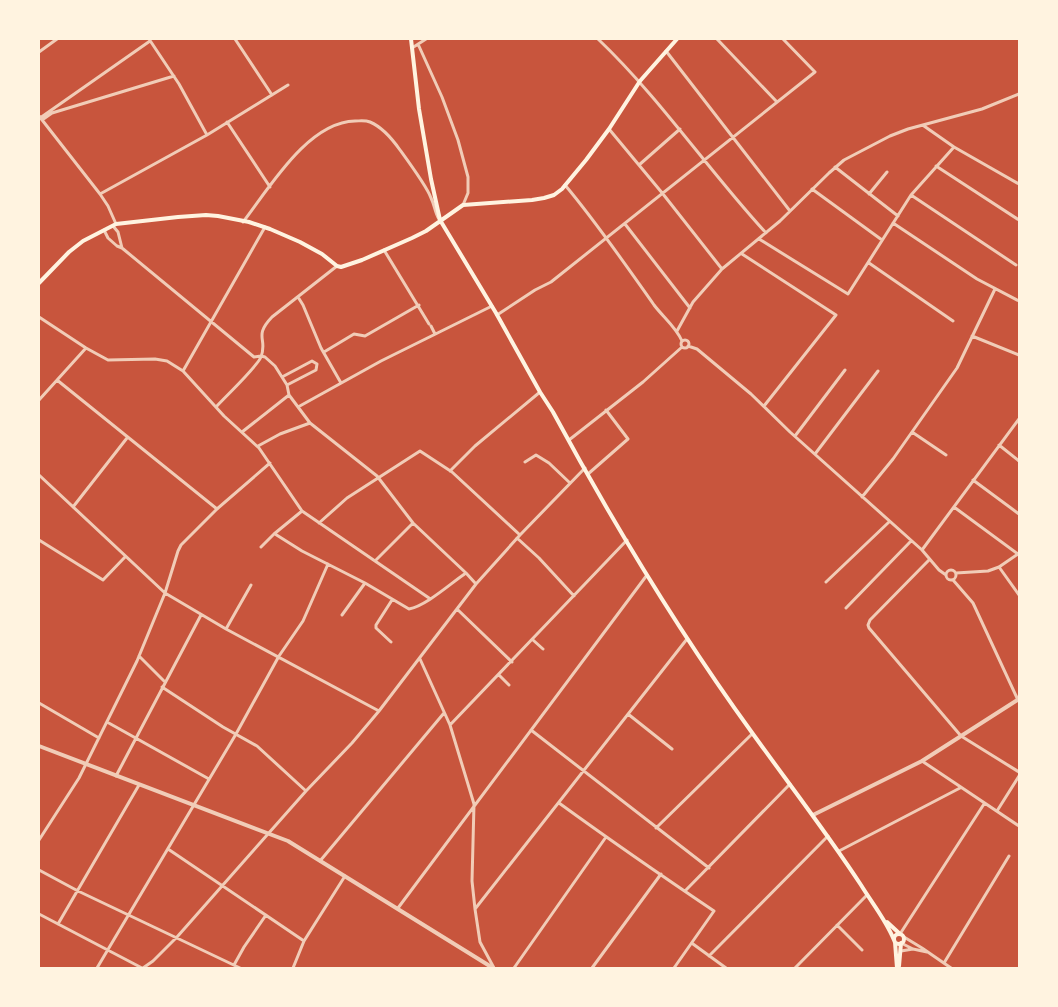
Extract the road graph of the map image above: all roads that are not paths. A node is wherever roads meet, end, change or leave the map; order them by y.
1 (57, 39) edge
2 (235, 39) edge
3 (411, 39) edge
4 (426, 39) edge
5 (598, 39) edge
6 (676, 39) edge
7 (717, 39) edge
8 (783, 39) edge
9 (150, 40) edge
10 (418, 44) junction
11 (412, 48) junction
12 (666, 51) junction
13 (39, 52) edge
14 (174, 76) junction
15 (640, 81) junction
16 (288, 85) dead end
17 (1019, 94) edge
18 (272, 95) junction
19 (777, 102) junction
20 (40, 118) edge
21 (227, 122) junction
22 (923, 126) junction
23 (609, 129) junction
24 (680, 129) junction
25 (207, 135) junction
26 (732, 138) junction
27 (954, 147) junction
28 (704, 161) junction
29 (639, 165) junction
30 (936, 166) junction
31 (836, 167) junction
32 (887, 172) dead end
33 (1019, 184) edge
34 (565, 185) junction
35 (270, 187) junction
36 (812, 189) junction
37 (100, 194) junction
38 (663, 194) junction
39 (868, 194) junction
40 (911, 195) junction
41 (463, 205) junction
42 (790, 211) junction
43 (898, 216) junction
44 (440, 220) junction
45 (1019, 220) edge
46 (244, 222) junction
47 (893, 223) junction
48 (625, 224) junction
49 (114, 225) junction
50 (265, 227) junction
51 (104, 230) junction
52 (766, 233) junction
53 (606, 238) junction
54 (759, 239) junction
55 (882, 240) junction
56 (122, 248) junction
57 (384, 250) junction
58 (742, 254) junction
59 (870, 263) junction
60 (1016, 265) dead end
61 (337, 266) junction
62 (722, 270) junction
63 (39, 283) edge
64 (995, 289) junction
65 (298, 297) junction
66 (1019, 302) edge
67 (419, 305) junction
68 (492, 306) junction
69 (690, 308) junction
70 (497, 315) junction
71 (39, 317) edge
72 (954, 320) dead end
73 (211, 323) junction
74 (677, 331) junction
75 (434, 334) junction
76 (972, 336) junction
77 (682, 341) junction
78 (688, 346) junction
79 (682, 347) junction
80 (86, 348) junction
81 (324, 352) junction
82 (1019, 355) edge
83 (261, 356) junction
84 (844, 370) dead end
85 (183, 371) junction
86 (878, 371) dead end
87 (282, 377) junction
88 (57, 380) junction
89 (341, 383) junction
90 (287, 385) junction
91 (540, 392) junction
92 (289, 395) junction
93 (39, 400) edge
94 (764, 406) junction
95 (216, 407) junction
96 (298, 407) junction
97 (606, 410) junction
98 (1019, 420) edge
99 (310, 423) junction
100 (242, 432) junction
101 (912, 432) junction
102 (795, 436) junction
103 (128, 438) junction
104 (569, 440) junction
105 (258, 446) junction
106 (999, 446) junction
107 (815, 454) junction
108 (946, 455) dead end
109 (1019, 461) edge
110 (525, 462) dead end
111 (270, 463) junction
112 (585, 468) junction
113 (450, 471) junction
114 (588, 474) junction
115 (39, 475) edge
116 (379, 478) junction
117 (973, 480) junction
118 (570, 483) junction
119 (862, 497) junction
120 (72, 507) junction
121 (954, 507) junction
122 (218, 509) junction
123 (302, 511) junction
124 (1019, 514) edge
125 (889, 522) junction
126 (319, 523) junction
127 (413, 523) junction
128 (275, 534) junction
129 (519, 537) junction
130 (39, 540) edge
131 (627, 540) junction
132 (911, 541) junction
133 (261, 547) dead end
134 (922, 550) junction
135 (1018, 553) edge
136 (125, 557) junction
137 (929, 560) junction
138 (375, 561) junction
139 (328, 564) junction
140 (999, 567) junction
141 (466, 573) junction
142 (956, 573) junction
143 (647, 574) junction
144 (946, 575) junction
145 (954, 580) junction
146 (826, 582) dead end
147 (365, 583) junction
148 (476, 584) junction
149 (251, 585) dead end
150 (165, 593) junction
151 (1019, 595) edge
152 (574, 596) junction
153 (429, 598) junction
154 (392, 600) junction
155 (846, 608) dead end
156 (457, 609) junction
157 (201, 615) junction
158 (342, 615) dead end
159 (226, 629) junction
160 (687, 639) junction
161 (532, 640) junction
162 (391, 642) dead end
163 (542, 648) dead end
164 (139, 656) junction
165 (279, 656) junction
166 (420, 658) junction
167 (512, 662) junction
168 (499, 675) junction
169 (165, 682) junction
170 (509, 685) dead end
171 (162, 687) junction
172 (1019, 700) edge
173 (39, 703) edge
174 (379, 711) junction
175 (444, 713) junction
176 (628, 714) junction
177 (107, 722) junction
178 (450, 724) junction
179 (531, 730) junction
180 (236, 734) junction
181 (752, 734) junction
182 (962, 736) junction
183 (99, 738) junction
184 (136, 738) junction
185 (39, 746) edge
186 (672, 748) dead end
187 (922, 761) junction
188 (85, 764) junction
189 (584, 771) junction
190 (1019, 772) edge
191 (116, 776) junction
192 (1019, 776) edge
193 (209, 779) junction
194 (790, 784) junction
195 (139, 785) junction
196 (960, 788) junction
197 (306, 791) junction
198 (559, 803) junction
199 (474, 804) junction
200 (984, 804) junction
201 (193, 806) junction
202 (997, 811) junction
203 (813, 815) junction
204 (1019, 826) edge
205 (656, 828) junction
206 (269, 834) junction
207 (828, 836) junction
208 (606, 837) junction
209 (39, 840) edge
210 (168, 849) junction
211 (839, 851) junction
212 (1009, 856) dead end
213 (320, 861) junction
214 (709, 868) junction
215 (39, 870) edge
216 (661, 873) junction
217 (345, 876) junction
218 (222, 886) junction
219 (78, 891) junction
220 (685, 892) junction
221 (867, 895) junction
222 (398, 908) junction
223 (475, 910) junction
224 (39, 914) edge
225 (129, 914) junction
226 (266, 915) junction
227 (884, 920) junction
228 (58, 924) junction
229 (837, 925) junction
230 (902, 936) junction
231 (177, 937) junction
232 (304, 941) junction
233 (895, 941) junction
234 (692, 943) junction
235 (901, 943) junction
236 (913, 948) junction
237 (862, 950) dead end
238 (107, 951) junction
239 (902, 951) junction
240 (928, 952) junction
241 (709, 956) junction
242 (944, 963) junction
243 (234, 965) junction
244 (96, 968) edge
245 (143, 968) edge
246 (240, 968) edge
247 (293, 968) edge
248 (494, 968) edge
249 (514, 968) edge
250 (592, 968) edge
251 (674, 968) edge
252 (726, 968) edge
253 (795, 968) edge
254 (898, 968) edge
255 (951, 968) edge

1 - 13 street
2 - 18 street
3 - 11 main road
4 - 10 street
5 - 15 street
6 - 12 main road
7 - 19 street
8 - 19 street
9 - 14 street
9 - 20 street
10 - 11 street
10 - 41 street
11 - 44 main road
12 - 15 main road
12 - 26 street
14 - 20 street
14 - 25 street
15 - 23 main road
15 - 24 street
16 - 18 street
17 - 22 street
18 - 21 street
19 - 26 street
20 - 37 street
21 - 25 street
21 - 35 street
22 - 27 street
22 - 31 street
23 - 29 street
23 - 34 main road
24 - 28 street
24 - 29 street
25 - 37 street
26 - 28 street
26 - 42 street
27 - 30 street
27 - 33 street
28 - 38 street
28 - 52 street
29 - 38 street
30 - 40 street
30 - 45 street
31 - 36 street
31 - 39 street
32 - 39 street
34 - 41 main road
34 - 53 street
35 - 44 street
35 - 46 street
36 - 42 street
36 - 55 street
37 - 49 street
38 - 48 street
38 - 62 street
39 - 43 street
40 - 43 street
40 - 60 street
41 - 44 main road
42 - 52 street
43 - 47 street
44 - 57 main road
44 - 68 main road
46 - 49 main road
46 - 50 main road
47 - 55 street
47 - 64 street
48 - 53 street
48 - 69 street
49 - 51 main road
49 - 56 street
50 - 61 main road
50 - 73 street
51 - 56 street
51 - 63 main road
52 - 54 street
53 - 70 street
53 - 74 street
54 - 58 street
54 - 59 street
55 - 59 street
56 - 73 street
57 - 61 main road
57 - 67 street
58 - 62 street
58 - 94 street
59 - 72 street
61 - 65 street
62 - 69 street
64 - 66 street
64 - 76 street
65 - 81 street
65 - 83 street
67 - 75 street
67 - 81 street
68 - 70 main road
68 - 75 street
69 - 74 street
70 - 91 main road
71 - 80 street
73 - 83 street
73 - 85 street
74 - 77 street
75 - 89 street
76 - 82 street
76 - 101 street
77 - 78 street
77 - 79 street
78 - 79 street
78 - 94 street
79 - 97 street
80 - 85 street
80 - 88 street
81 - 89 street
83 - 87 street
83 - 95 street
84 - 102 street
85 - 95 street
86 - 107 street
87 - 90 street
87 - 90 street
88 - 93 street
88 - 103 street
89 - 96 street
90 - 92 street
91 - 104 main road
91 - 113 street
92 - 96 street
92 - 100 street
94 - 102 street
95 - 100 street
96 - 99 street
97 - 104 street
97 - 114 street
98 - 106 street
99 - 105 street
99 - 116 street
100 - 105 street
101 - 108 street
101 - 119 street
102 - 107 street
103 - 120 street
103 - 122 street
104 - 112 main road
105 - 111 street
106 - 109 street
106 - 117 street
107 - 119 street
110 - 118 street
111 - 122 street
111 - 123 street
112 - 114 main road
112 - 118 street
113 - 116 street
113 - 129 street
114 - 131 main road
115 - 120 street
116 - 126 street
116 - 127 street
117 - 121 street
117 - 124 street
118 - 129 street
119 - 125 street
120 - 136 street
121 - 134 street
121 - 135 street
122 - 150 street
123 - 126 street
123 - 128 street
125 - 132 street
125 - 146 street
126 - 138 street
127 - 138 street
127 - 141 street
128 - 133 street
128 - 139 street
129 - 148 street
129 - 152 street
130 - 136 street
131 - 143 main road
131 - 152 street
132 - 134 street
132 - 155 street
134 - 137 street
135 - 140 street
136 - 150 street
137 - 144 street
137 - 182 street
138 - 153 street
139 - 147 street
139 - 165 street
140 - 142 street
140 - 151 street
141 - 148 street
141 - 153 street
142 - 144 street
142 - 145 street
143 - 160 main road
143 - 179 street
144 - 145 street
145 - 172 street
147 - 154 street
147 - 158 street
148 - 156 street
149 - 159 street
150 - 157 street
150 - 164 street
152 - 161 street
153 - 154 street
154 - 162 street
156 - 166 street
156 - 167 street
157 - 159 street
157 - 169 street
159 - 165 street
160 - 176 street
160 - 181 main road
161 - 163 street
161 - 167 street
164 - 169 street
164 - 177 street
165 - 174 street
165 - 180 street
166 - 174 street
166 - 175 street
167 - 168 street
168 - 170 street
168 - 178 street
169 - 171 street
171 - 180 street
171 - 184 street
172 - 182 street
173 - 183 street
174 - 197 street
175 - 178 street
175 - 213 street
176 - 186 street
176 - 189 street
177 - 183 street
177 - 184 street
178 - 199 street
179 - 189 street
179 - 199 street
180 - 193 street
180 - 197 street
181 - 194 main road
181 - 205 street
182 - 187 street
182 - 190 street
183 - 188 street
184 - 191 street
184 - 193 street
185 - 188 street
187 - 196 street
187 - 203 street
188 - 191 street
188 - 209 street
189 - 198 street
189 - 205 street
191 - 195 street
192 - 202 street
193 - 201 street
194 - 203 main road
194 - 214 street
195 - 201 street
195 - 219 street
196 - 200 street
196 - 211 street
197 - 206 street
198 - 208 street
198 - 223 street
199 - 222 street
199 - 223 street
200 - 202 street
200 - 230 street
201 - 206 street
201 - 210 street
202 - 204 street
203 - 207 main road
205 - 214 street
206 - 213 street
206 - 218 street
207 - 211 main road
207 - 241 street
208 - 216 street
208 - 249 street
210 - 218 street
210 - 225 street
211 - 221 main road
212 - 242 street
213 - 217 street
214 - 220 street
215 - 219 street
216 - 220 street
216 - 250 street
217 - 222 street
217 - 232 street
218 - 226 street
218 - 231 street
219 - 225 street
219 - 228 street
220 - 234 street
221 - 227 main road
221 - 229 street
222 - 248 street
223 - 248 street
224 - 228 street
225 - 231 street
225 - 238 street
226 - 232 street
226 - 243 street
227 - 230 main road
227 - 233 main road
228 - 238 street
229 - 237 street
229 - 253 street
230 - 233 main road
230 - 235 main road
230 - 240 street
231 - 243 street
231 - 245 street
232 - 247 street
233 - 235 main road
233 - 254 main road
234 - 241 street
234 - 251 street
235 - 236 street
235 - 239 main road
236 - 239 street
236 - 240 street
238 - 244 street
238 - 245 street
239 - 254 main road
240 - 242 street
241 - 252 street
242 - 255 street
243 - 246 street

